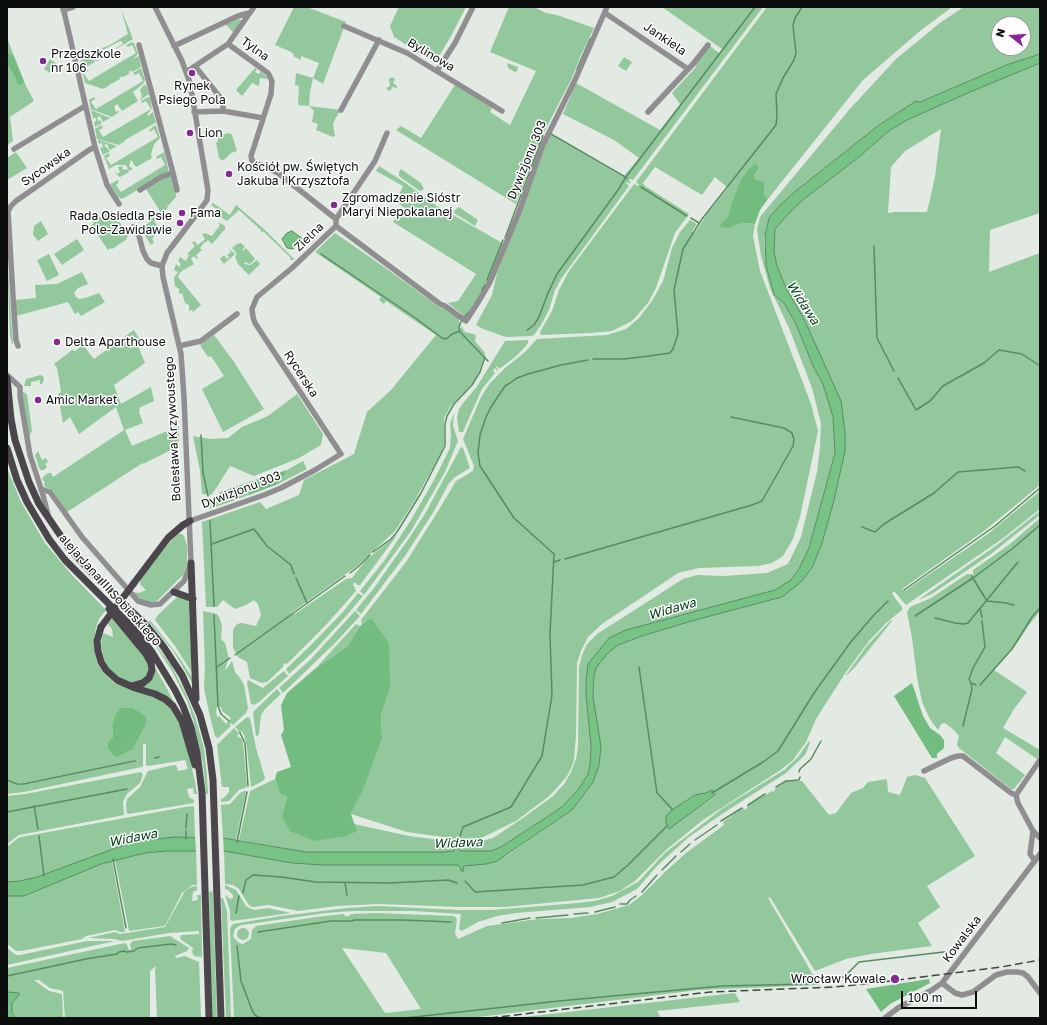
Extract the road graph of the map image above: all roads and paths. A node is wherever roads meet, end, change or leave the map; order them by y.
1 (73, 7) edge
2 (155, 7) edge
3 (254, 7) edge
4 (473, 7) edge
5 (63, 8) edge
6 (607, 12) edge
7 (249, 13) junction
8 (344, 26) dead end
9 (379, 40) junction
10 (228, 44) junction
11 (139, 45) dead end
12 (708, 45) dead end
13 (174, 46) junction
14 (195, 66) junction
15 (688, 69) junction
16 (437, 71) junction
17 (186, 72) junction
18 (85, 106) junction
19 (223, 110) junction
20 (341, 110) dead end
21 (502, 110) dead end
22 (194, 112) junction
23 (648, 112) dead end
24 (263, 118) junction
25 (387, 133) dead end
26 (95, 148) junction
27 (14, 149) dead end
28 (173, 173) junction
29 (140, 190) dead end
30 (177, 190) dead end
31 (119, 204) dead end
32 (336, 219) junction
33 (133, 226) dead end
34 (336, 226) junction
35 (162, 266) junction
36 (254, 303) joint
37 (237, 314) dead end
38 (18, 346) dead end
39 (179, 346) junction
40 (7, 377) edge
41 (7, 448) edge
42 (341, 454) joint
43 (41, 489) junction
44 (50, 521) junction
45 (190, 521) junction
46 (177, 530) junction
47 (190, 535) junction
48 (191, 563) junction
49 (95, 590) junction
50 (174, 592) junction
51 (193, 599) junction
52 (129, 685) junction
53 (196, 705) junction
54 (1040, 760) edge
55 (924, 771) dead end
56 (202, 793) junction
57 (1016, 795) junction
58 (1033, 831) junction
59 (1040, 838) edge
60 (1040, 854) edge
61 (1035, 861) junction
62 (942, 983) junction
63 (1038, 987) edge
64 (1040, 993) edge
65 (208, 1018) edge
66 (221, 1018) edge
67 (886, 1018) edge

1 - 5 street
2 - 13 street
3 - 7 street
4 - 16 street
5 - 18 street
6 - 15 street, Jankiela
6 - 34 street, Dywizjonu 303
7 - 10 street
7 - 13 street
8 - 9 street, Bylinowa
9 - 16 street, Bylinowa
9 - 20 street
10 - 14 street
10 - 24 street, Tylna
11 - 28 street
12 - 15 street
13 - 17 street
14 - 17 street
14 - 19 street
15 - 23 street
16 - 21 street, Bylinowa
17 - 22 street
18 - 26 street
18 - 27 street
19 - 22 street
19 - 24 street
22 - 35 street
24 - 32 street, Tylna
25 - 32 street, Zielna
26 - 31 street
26 - 38 street, Sycowska
28 - 29 street
28 - 30 street
32 - 34 street, Zielna
33 - 35 street
34 - 36 street, Zielna
35 - 39 street, Bolesława Krzywoustego
36 - 42 street, Rycerska
37 - 39 street
39 - 45 street, Bolesława Krzywoustego
40 - 43 street
40 - 44 main road, aleja Jana III Sobieskiego
41 - 49 main road, aleja Jana III Sobieskiego
42 - 45 street, Dywizjonu 303
43 - 44 street
43 - 50 street
44 - 53 main road, aleja Jana III Sobieskiego
45 - 46 main road
45 - 47 street, Bolesława Krzywoustego
46 - 47 street
46 - 52 main road, bridge
47 - 48 street, Bolesława Krzywoustego
48 - 50 street
48 - 51 main road
49 - 52 main road
49 - 56 main road, aleja Jana III Sobieskiego
50 - 51 main road
51 - 53 main road
52 - 56 main road
53 - 66 main road
54 - 57 street
55 - 57 street
56 - 65 main road
57 - 58 street
58 - 59 street
58 - 61 street
60 - 61 street, Kowalska
61 - 62 street, Kowalska
62 - 63 street
62 - 67 street, Kowalska
63 - 64 street

